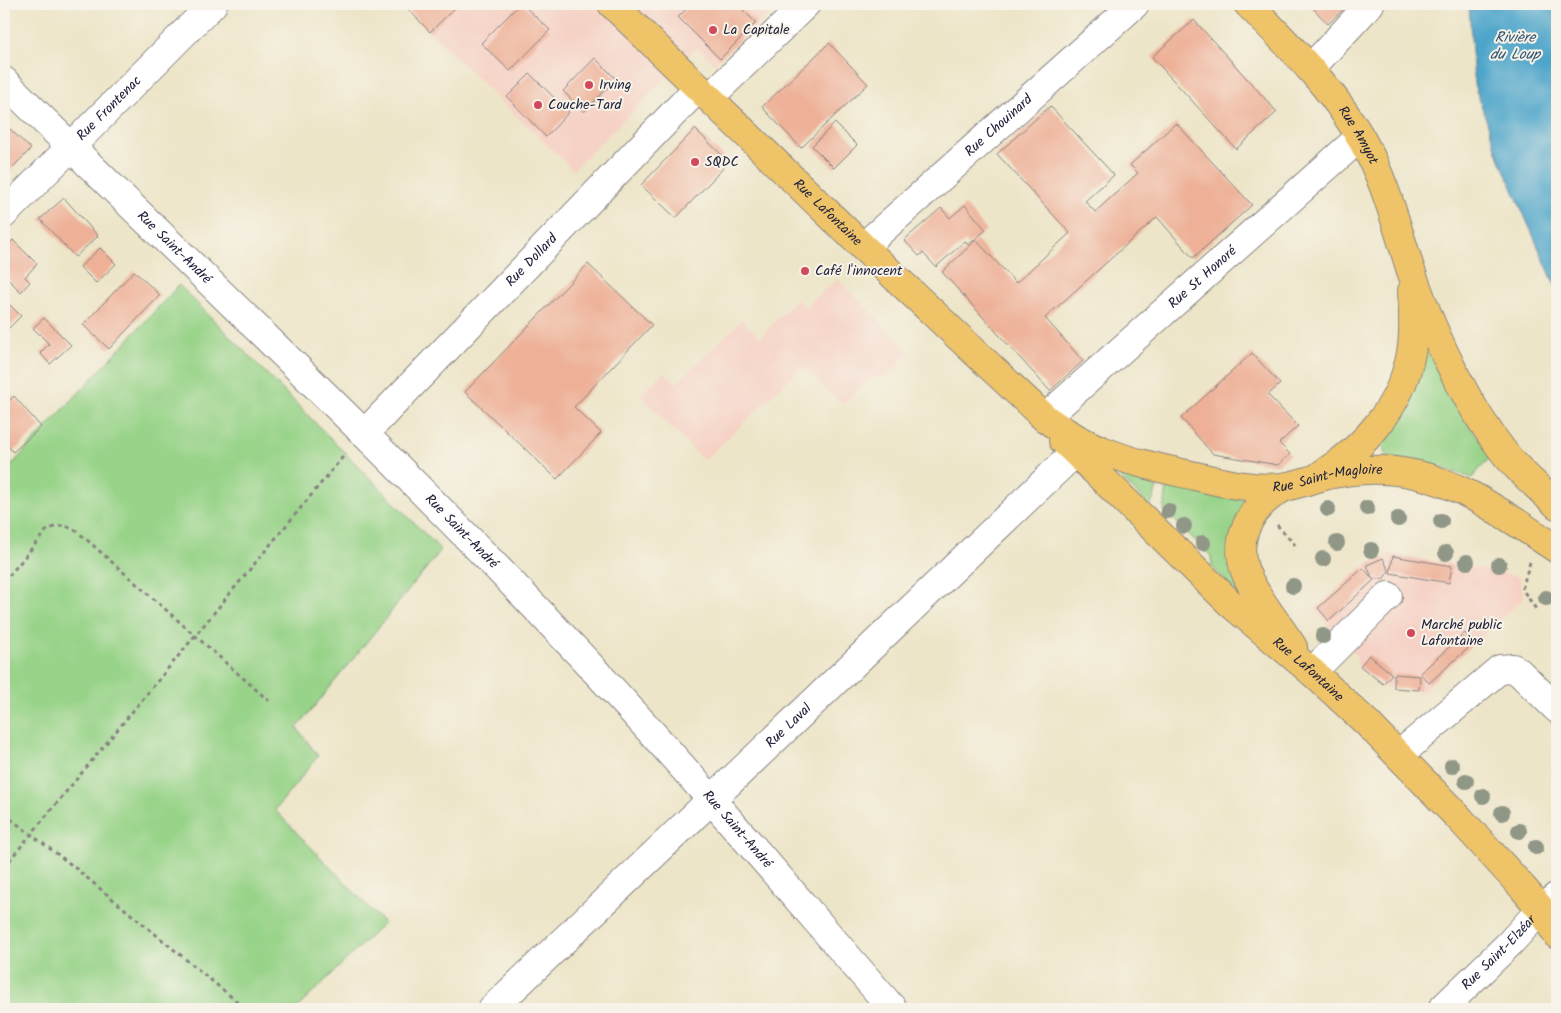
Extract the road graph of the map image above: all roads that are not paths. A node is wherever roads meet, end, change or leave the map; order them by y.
1 (213, 4) edge
2 (612, 4) edge
3 (806, 4) edge
4 (1136, 4) edge
5 (1248, 4) edge
6 (1370, 4) edge
7 (1310, 69) junction
8 (4, 80) edge
9 (704, 93) junction
10 (1360, 137) junction
11 (71, 147) junction
12 (4, 214) edge
13 (863, 247) junction
14 (1411, 270) junction
15 (1044, 418) junction
16 (365, 433) junction
17 (1080, 448) junction
18 (1316, 478) junction
19 (1287, 486) junction
20 (1557, 505) edge
21 (1557, 549) edge
22 (1388, 596) dead end
23 (1308, 669) junction
24 (1557, 709) edge
25 (1399, 755) junction
26 (711, 799) junction
27 (1549, 902) edge
28 (1557, 935) edge
29 (492, 1009) edge
30 (893, 1009) edge
31 (1442, 1009) edge

1 - 11 street, Rue Frontenac
2 - 9 main road, Rue Lafontaine
3 - 9 street, Rue Dollard
4 - 13 street, Rue Chouinard
5 - 7 main road, Rue Amyot
6 - 7 street
7 - 10 main road, Rue Amyot
8 - 11 street, Rue Saint-André
9 - 13 main road, Rue Lafontaine
9 - 16 street, Rue Dollard
10 - 14 main road, Rue Amyot
10 - 15 street, Rue St Honoré
11 - 12 street, Rue Frontenac
11 - 16 street, Rue Saint-André
13 - 15 main road, Rue Lafontaine
14 - 18 main road
14 - 20 main road, Rue Amyot
15 - 17 main road, Rue Lafontaine
16 - 26 street, Rue Saint-André
17 - 19 main road, Rue Saint-Magloire
17 - 23 main road, Rue Lafontaine
17 - 26 street, Rue Laval
18 - 19 main road, Rue Saint-Magloire
18 - 21 main road, Rue Saint-Magloire
19 - 23 main road
22 - 23 street
23 - 25 main road, Rue Lafontaine
24 - 25 street
25 - 27 main road, Rue Lafontaine
26 - 29 street, Rue Laval
26 - 30 street, Rue Saint-André
27 - 28 main road, Rue Lafontaine
27 - 31 street, Rue Saint-Elzéar

